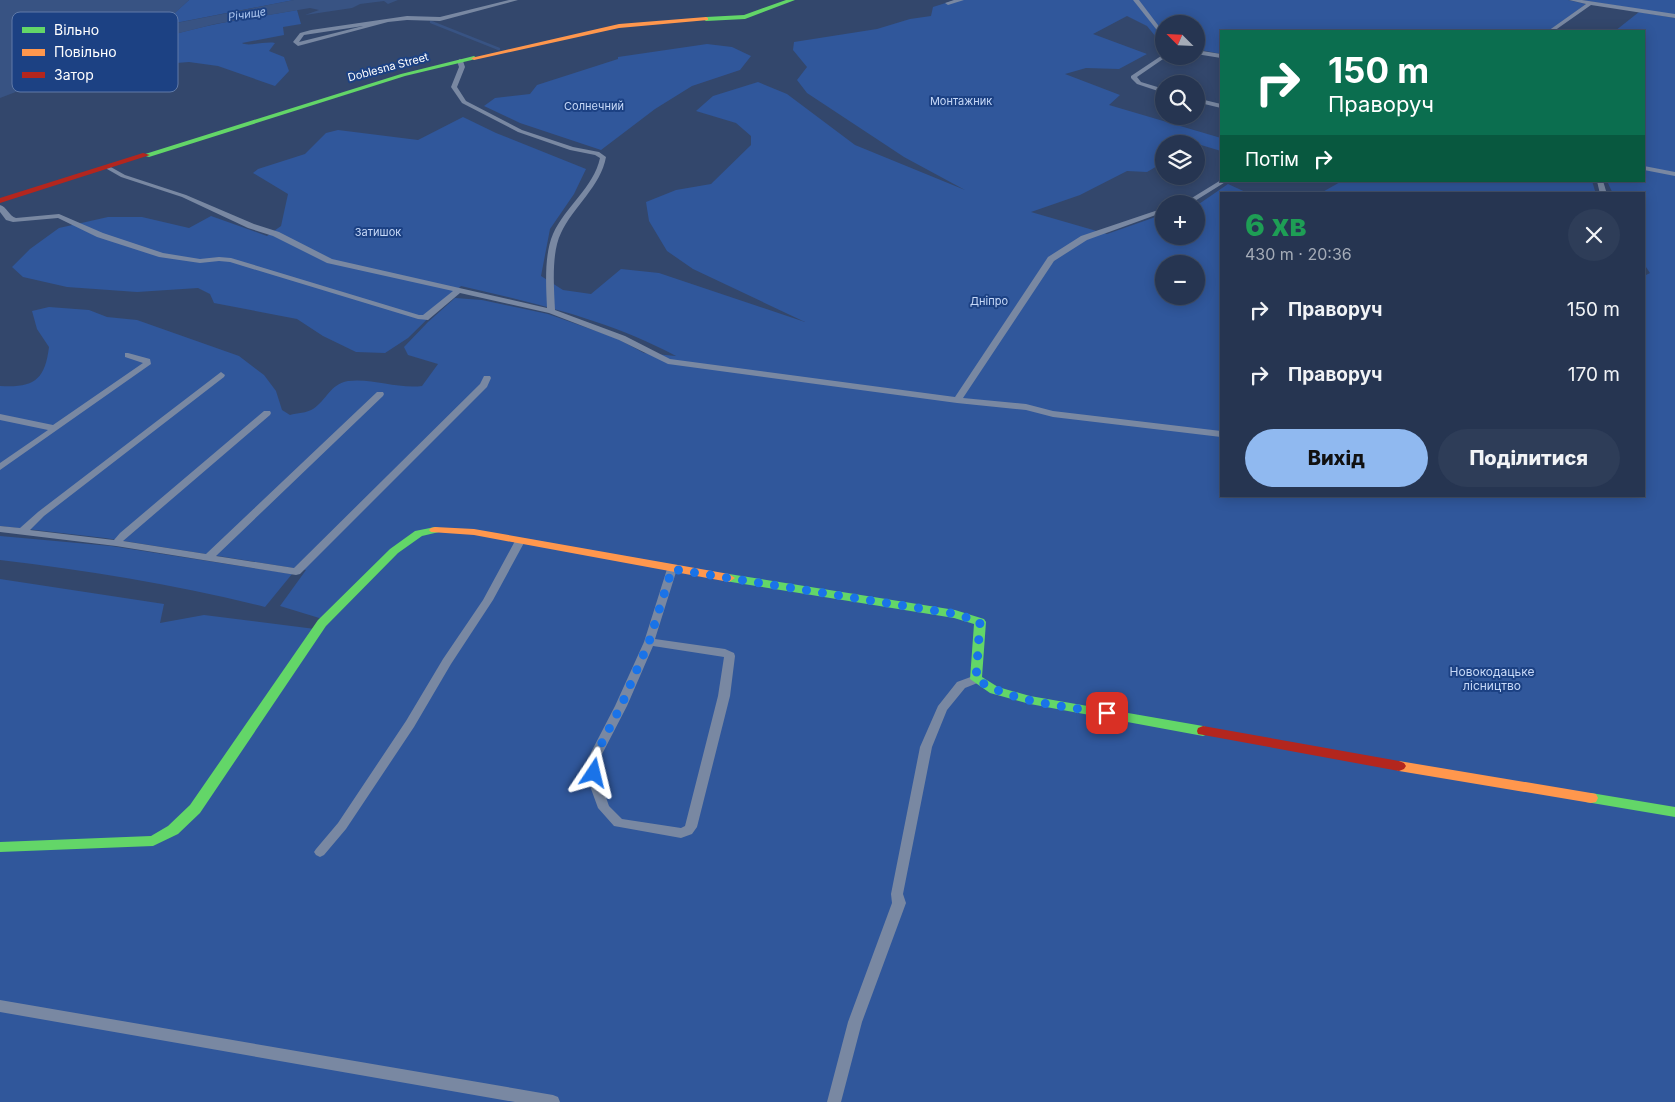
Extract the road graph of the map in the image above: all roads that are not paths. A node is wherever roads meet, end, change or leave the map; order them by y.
1 (515, 0) edge
2 (792, 0) edge
3 (961, 0) edge
4 (1136, 0) edge
5 (1572, 0) edge
6 (948, 3) dead end
7 (1589, 4) junction
8 (1675, 16) edge
9 (386, 22) junction
10 (1155, 25) edge
11 (1552, 30) edge
12 (1205, 53) edge
13 (1220, 56) edge
14 (460, 61) junction
15 (1155, 62) edge
16 (1155, 88) edge
17 (1205, 102) edge
18 (1220, 106) edge
19 (109, 168) junction
20 (1645, 168) edge
21 (1675, 174) edge
22 (1222, 182) edge
23 (1200, 195) edge
24 (0, 201) edge
25 (0, 207) edge
26 (1155, 213) edge
27 (459, 290) junction
28 (551, 311) junction
29 (128, 355) dead end
30 (221, 374) dead end
31 (488, 378) dead end
32 (380, 394) dead end
33 (957, 400) junction
34 (267, 413) dead end
35 (0, 416) edge
36 (53, 428) junction
37 (1220, 434) edge
38 (0, 467) edge
39 (0, 529) edge
40 (23, 532) junction
41 (520, 541) junction
42 (116, 543) junction
43 (208, 558) junction
44 (672, 569) junction
45 (649, 642) junction
46 (976, 679) junction
47 (1675, 812) edge
48 (0, 848) edge
49 (320, 852) dead end
50 (0, 1006) edge
51 (552, 1102) edge
52 (834, 1102) edge

1 - 9 street
2 - 14 street, Doblesna Street
3 - 6 street
4 - 10 street
5 - 7 street
7 - 8 street
7 - 11 street
9 - 9 street
12 - 13 street
14 - 19 street, Doblesna Street
14 - 28 street
15 - 16 street
17 - 18 street
19 - 24 street, Doblesna Street
19 - 27 street
20 - 21 street
22 - 23 street
25 - 27 street
26 - 33 street
27 - 28 street
28 - 33 street
29 - 36 street
30 - 40 street
31 - 43 street
32 - 43 street
33 - 37 street
34 - 42 street
35 - 36 street
36 - 38 street
39 - 40 street
40 - 42 street
41 - 44 street
41 - 48 street
41 - 49 street
42 - 43 street
44 - 45 street
44 - 46 street
45 - 45 street
46 - 47 street
46 - 52 street
50 - 51 street

